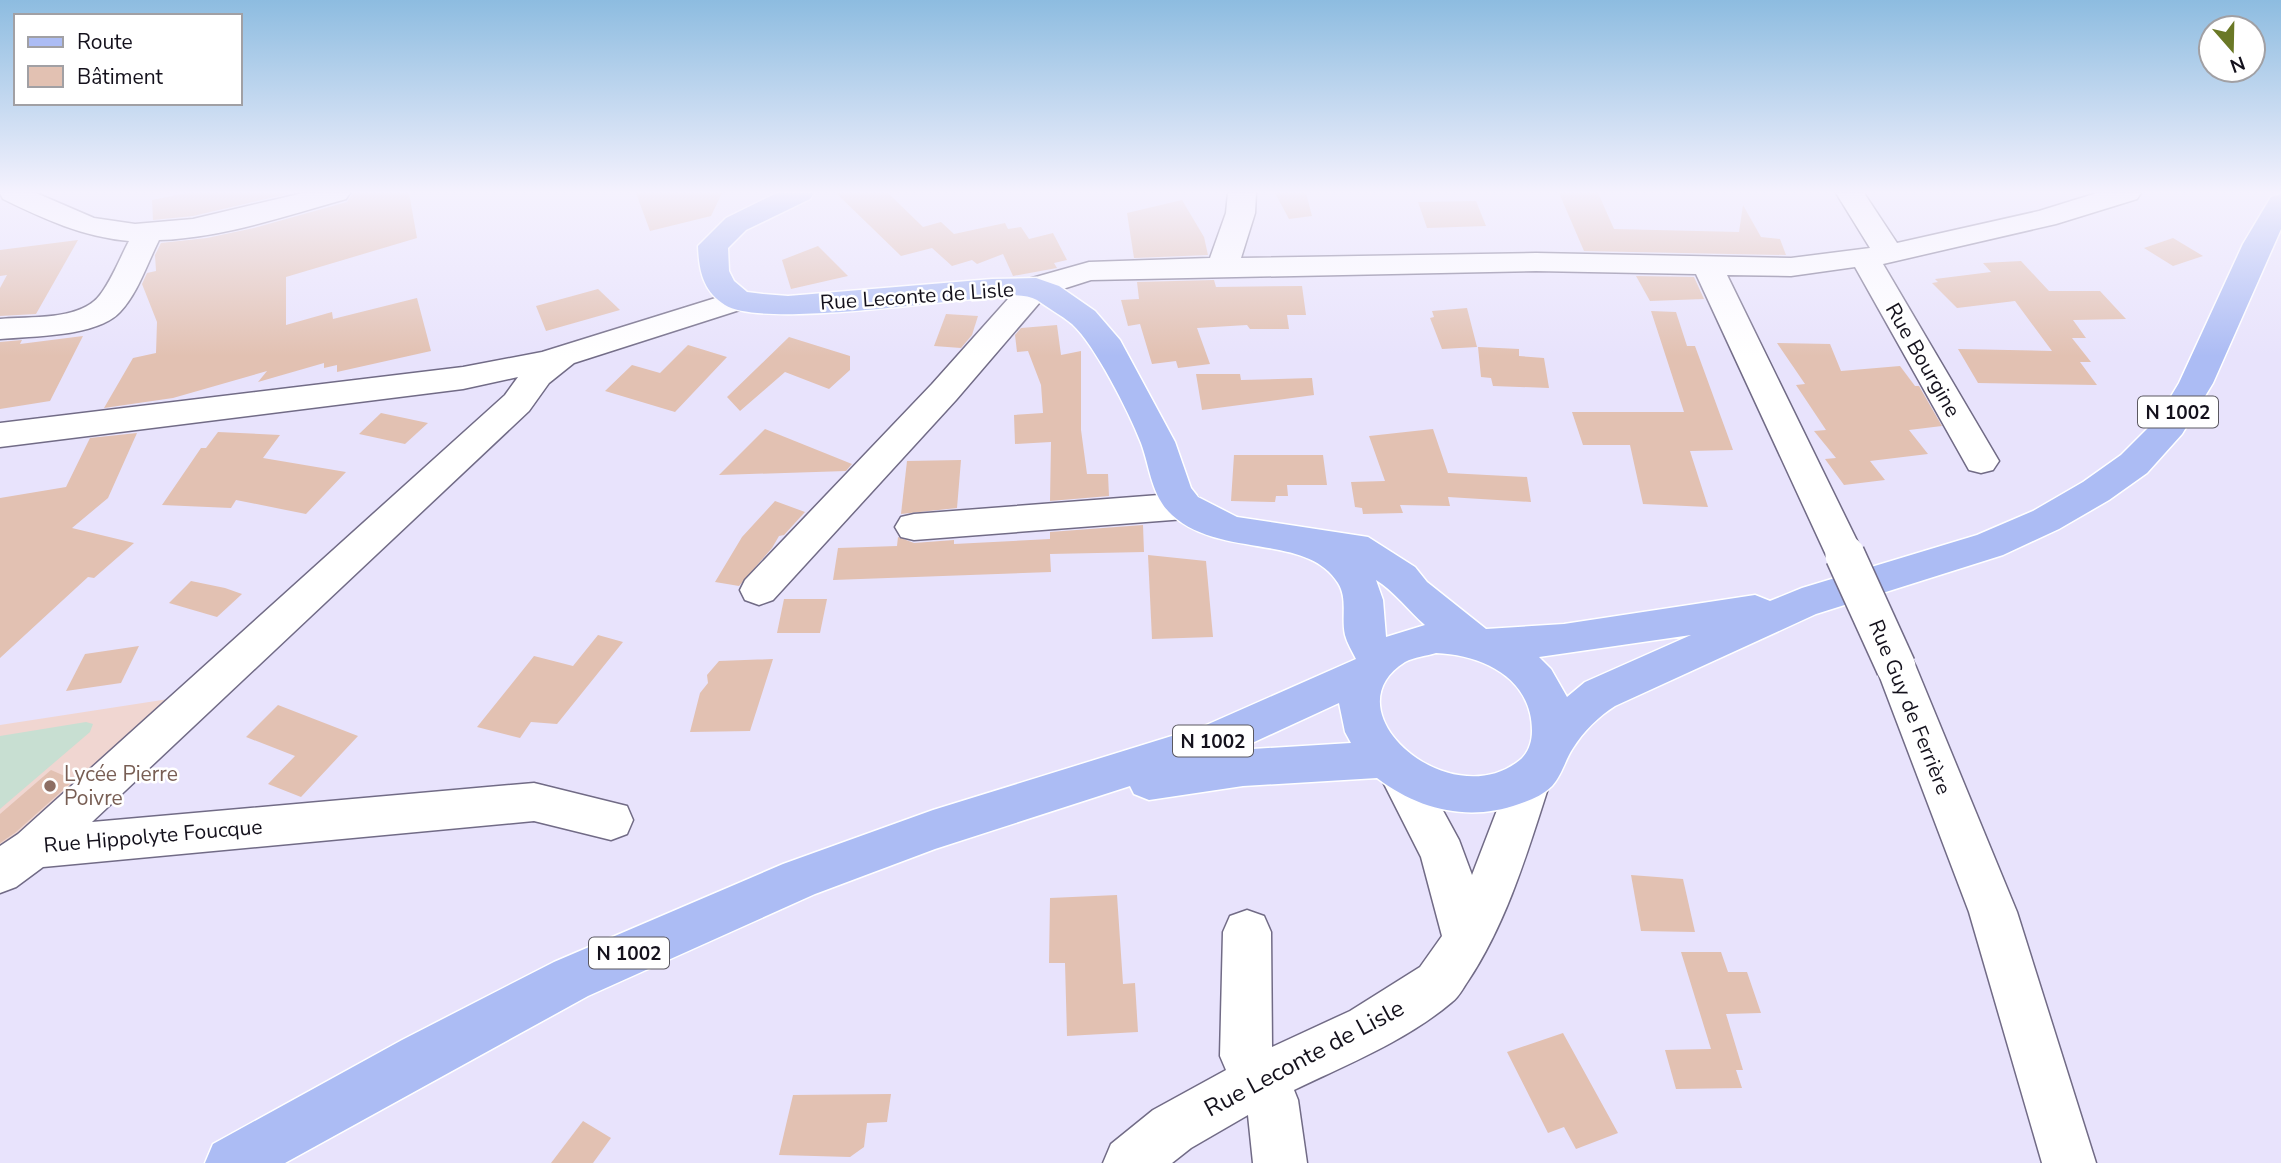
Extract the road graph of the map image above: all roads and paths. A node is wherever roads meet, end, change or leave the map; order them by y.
1 (140, 247) edge
2 (713, 247) edge
3 (1230, 247) edge
4 (1873, 247) edge
5 (1905, 247) edge
6 (2257, 247) edge
7 (1877, 256) junction
8 (1225, 267) junction
9 (1714, 267) junction
10 (1036, 288) junction
11 (738, 300) junction
12 (0, 329) edge
13 (562, 357) junction
14 (0, 435) edge
15 (1981, 461) dead end
16 (1185, 506) junction
17 (914, 527) dead end
18 (1300, 539) junction
19 (759, 590) dead end
20 (1802, 603) junction
21 (1479, 643) junction
22 (1373, 666) junction
23 (1555, 738) junction
24 (1393, 766) junction
25 (1529, 779) junction
26 (1050, 795) junction
27 (611, 820) dead end
28 (17, 860) edge
29 (1247, 932) dead end
30 (1467, 942) junction
31 (1263, 1078) junction
32 (232, 1163) edge
33 (1130, 1163) edge
34 (1280, 1163) edge
35 (2068, 1163) edge

1 - 12 street
2 - 11 main road
3 - 8 street
4 - 7 street, Rue Bourgine
5 - 7 street
6 - 20 main road, N 1002
7 - 9 street
7 - 15 street, Rue Bourgine
8 - 9 street
8 - 10 street
9 - 35 street, Rue Guy de Ferrière, bridge
10 - 11 main road, Rue Leconte de Lisle
10 - 16 main road, Rue Leconte de Lisle
10 - 19 street
11 - 13 street, Rue Hippolyte Foucque
13 - 14 street, Rue Hippolyte Foucque
13 - 28 street, Rue Hippolyte Foucque
16 - 17 street
16 - 18 main road
18 - 21 main road
18 - 22 main road
20 - 21 main road, N 1002
20 - 23 main road, N 1002
21 - 22 main road
21 - 23 main road
22 - 24 main road
22 - 26 main road, N 1002
23 - 25 main road
24 - 25 main road
24 - 26 main road, N 1002
24 - 30 street
25 - 30 street, Rue Leconte de Lisle
26 - 32 main road, N 1002
27 - 28 street, Rue Hippolyte Foucque
29 - 31 street
30 - 31 street, Rue Leconte de Lisle
31 - 33 street, Rue Leconte de Lisle
31 - 34 street

